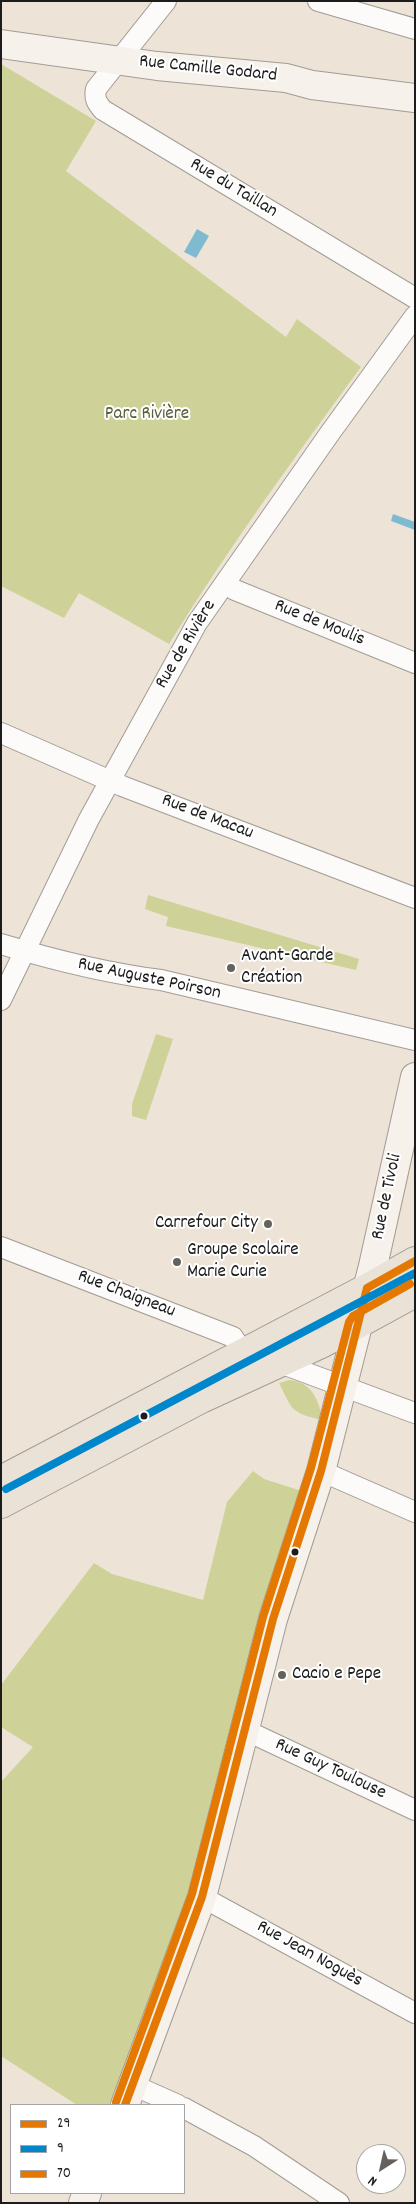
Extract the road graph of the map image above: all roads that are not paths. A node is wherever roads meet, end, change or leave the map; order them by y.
1 (166, 1) edge
2 (318, 1) edge
3 (415, 29) edge
4 (1, 44) edge
5 (118, 60) junction
6 (415, 98) edge
7 (415, 298) edge
8 (415, 316) edge
9 (225, 584) junction
10 (415, 663) edge
11 (1, 733) edge
12 (109, 781) junction
13 (415, 898) edge
14 (1, 944) edge
15 (24, 951) junction
16 (1, 1000) edge
17 (415, 1040) edge
18 (415, 1077) edge
19 (1, 1247) edge
20 (415, 1261) edge
21 (367, 1288) junction
22 (415, 1293) edge
23 (333, 1306) junction
24 (358, 1325) junction
25 (243, 1353) junction
26 (280, 1363) junction
27 (343, 1386) junction
28 (415, 1414) edge
29 (321, 1471) junction
30 (1, 1480) edge
31 (1, 1504) edge
32 (415, 1512) edge
33 (245, 1730) junction
34 (415, 1810) edge
35 (202, 1897) junction
36 (415, 2013) edge
37 (129, 2095) edge
38 (173, 2104) edge
39 (185, 2109) edge
40 (339, 2203) edge

1 - 5 street
2 - 3 street
4 - 5 street, Rue Camille Godard
5 - 6 street, Rue Camille Godard
5 - 7 street, Rue du Taillan
8 - 9 street, Rue de Rivière
9 - 10 street, Rue de Moulis
9 - 12 street, Rue de Rivière
11 - 12 street, Rue de Macau
12 - 13 street, Rue de Macau
12 - 15 street, Rue de Rivière
14 - 15 street, Rue Auguste Poirson
15 - 16 street, Rue de Rivière
15 - 17 street, Rue Auguste Poirson
18 - 21 street, Rue de Tivoli
19 - 25 street, Rue Chaigneau
20 - 21 main road
21 - 23 main road
21 - 24 street, Rue de Tivoli
22 - 24 main road
23 - 24 street
23 - 25 main road
24 - 26 main road
24 - 27 street, Rue de Tivoli
25 - 30 main road
26 - 27 street
26 - 31 main road
27 - 28 street
27 - 29 street, Rue de Tivoli
29 - 32 street
29 - 33 street, Rue de Tivoli
33 - 34 street, Rue Guy Toulouse
33 - 35 street, Rue de Tivoli
35 - 36 street, Rue Jean Noguès
35 - 37 street, Rue de Tivoli
37 - 38 street
39 - 40 street

